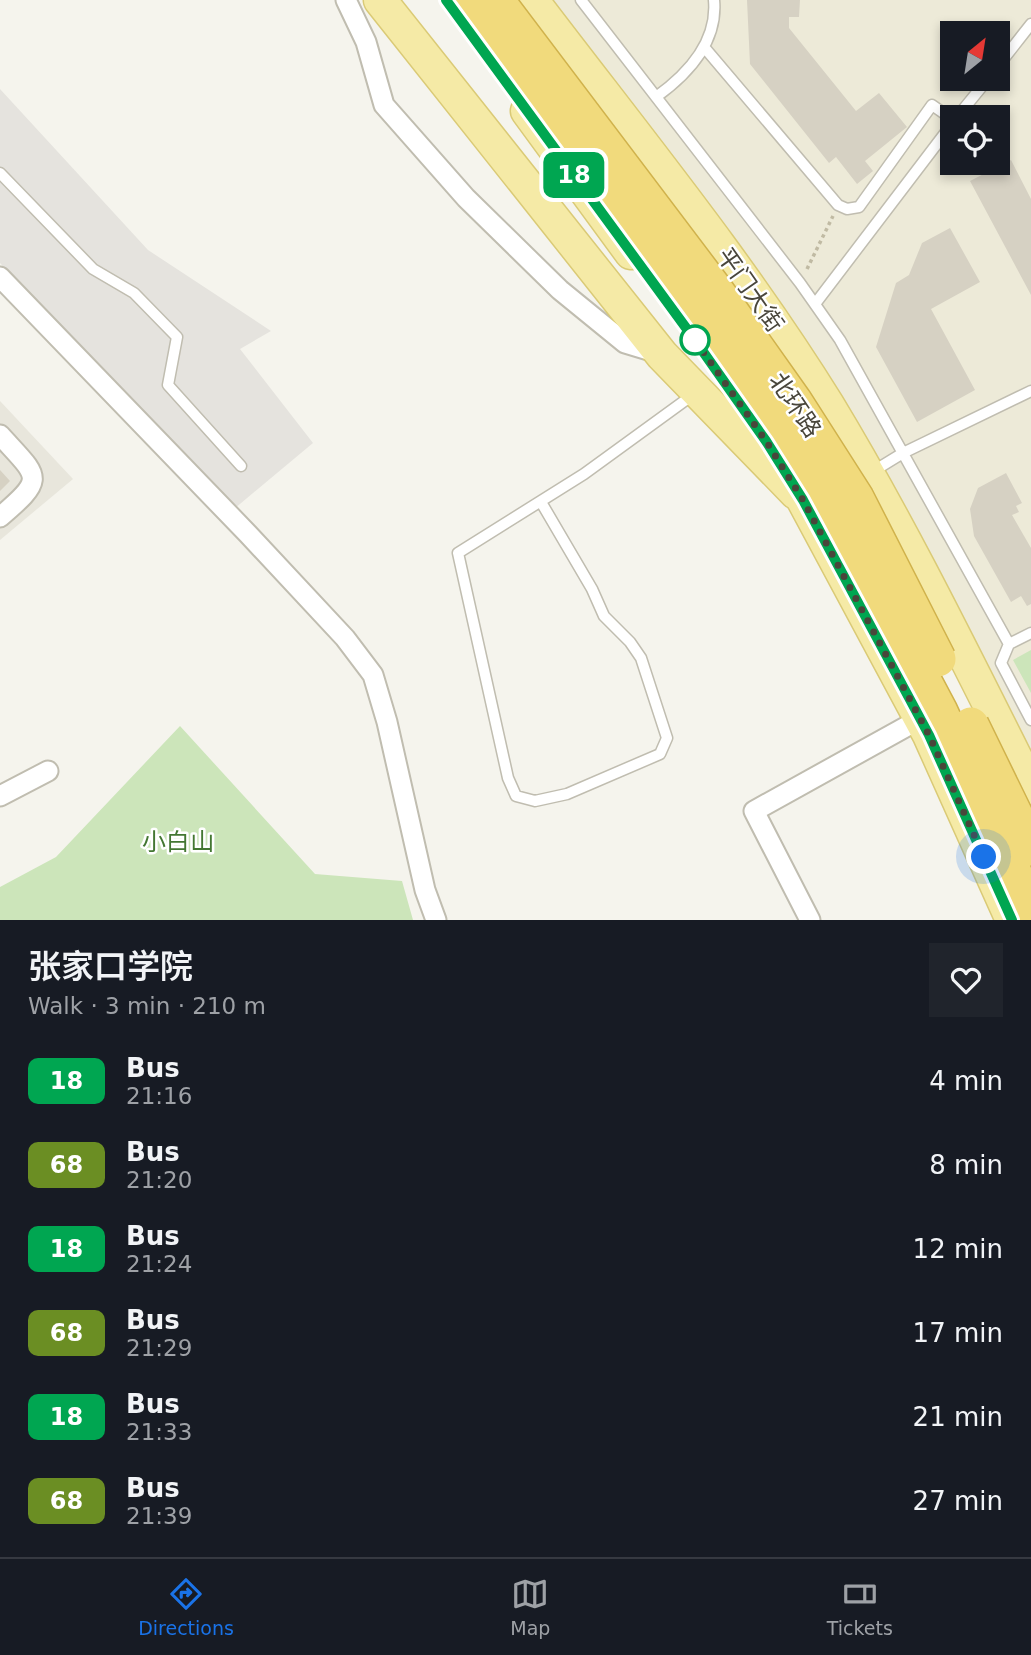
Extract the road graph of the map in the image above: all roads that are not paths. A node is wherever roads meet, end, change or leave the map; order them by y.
1 (346, 0) edge
2 (380, 0) edge
3 (446, 0) edge
4 (464, 0) edge
5 (496, 0) edge
6 (532, 0) edge
7 (582, 0) edge
8 (714, 0) edge
9 (1031, 24) edge
10 (705, 47) junction
11 (1010, 51) edge
12 (978, 91) edge
13 (656, 97) junction
14 (967, 105) edge
15 (940, 111) edge
16 (940, 137) edge
17 (0, 173) edge
18 (0, 277) edge
19 (815, 304) junction
20 (663, 355) junction
21 (697, 391) junction
22 (1031, 391) edge
23 (0, 435) edge
24 (903, 453) junction
25 (242, 466) dead end
26 (865, 469) junction
27 (803, 500) junction
28 (541, 502) junction
29 (0, 517) edge
30 (1031, 633) edge
31 (1009, 644) junction
32 (919, 719) junction
33 (1031, 720) edge
34 (48, 771) dead end
35 (1031, 788) edge
36 (0, 796) edge
37 (1031, 848) edge
38 (1031, 910) edge
39 (436, 920) edge
40 (810, 920) edge
41 (1012, 920) edge

1 - 20 street
2 - 20 main road
3 - 27 main road
4 - 38 highway, 北环路, bridge
5 - 37 highway, 北环路, bridge
6 - 26 main road, 平门大街
7 - 13 lane
8 - 10 lane
9 - 11 lane
10 - 13 lane
10 - 15 lane
12 - 14 lane
13 - 19 lane
16 - 19 lane
17 - 25 lane
18 - 39 street
19 - 24 lane
20 - 21 main road
21 - 27 main road
21 - 28 lane
22 - 24 lane
23 - 29 street
24 - 26 lane
24 - 31 lane
26 - 27 main road
26 - 35 main road, 平门大街
27 - 32 main road
28 - 28 lane
30 - 31 lane
31 - 33 lane
32 - 40 street
32 - 41 main road
34 - 36 street

